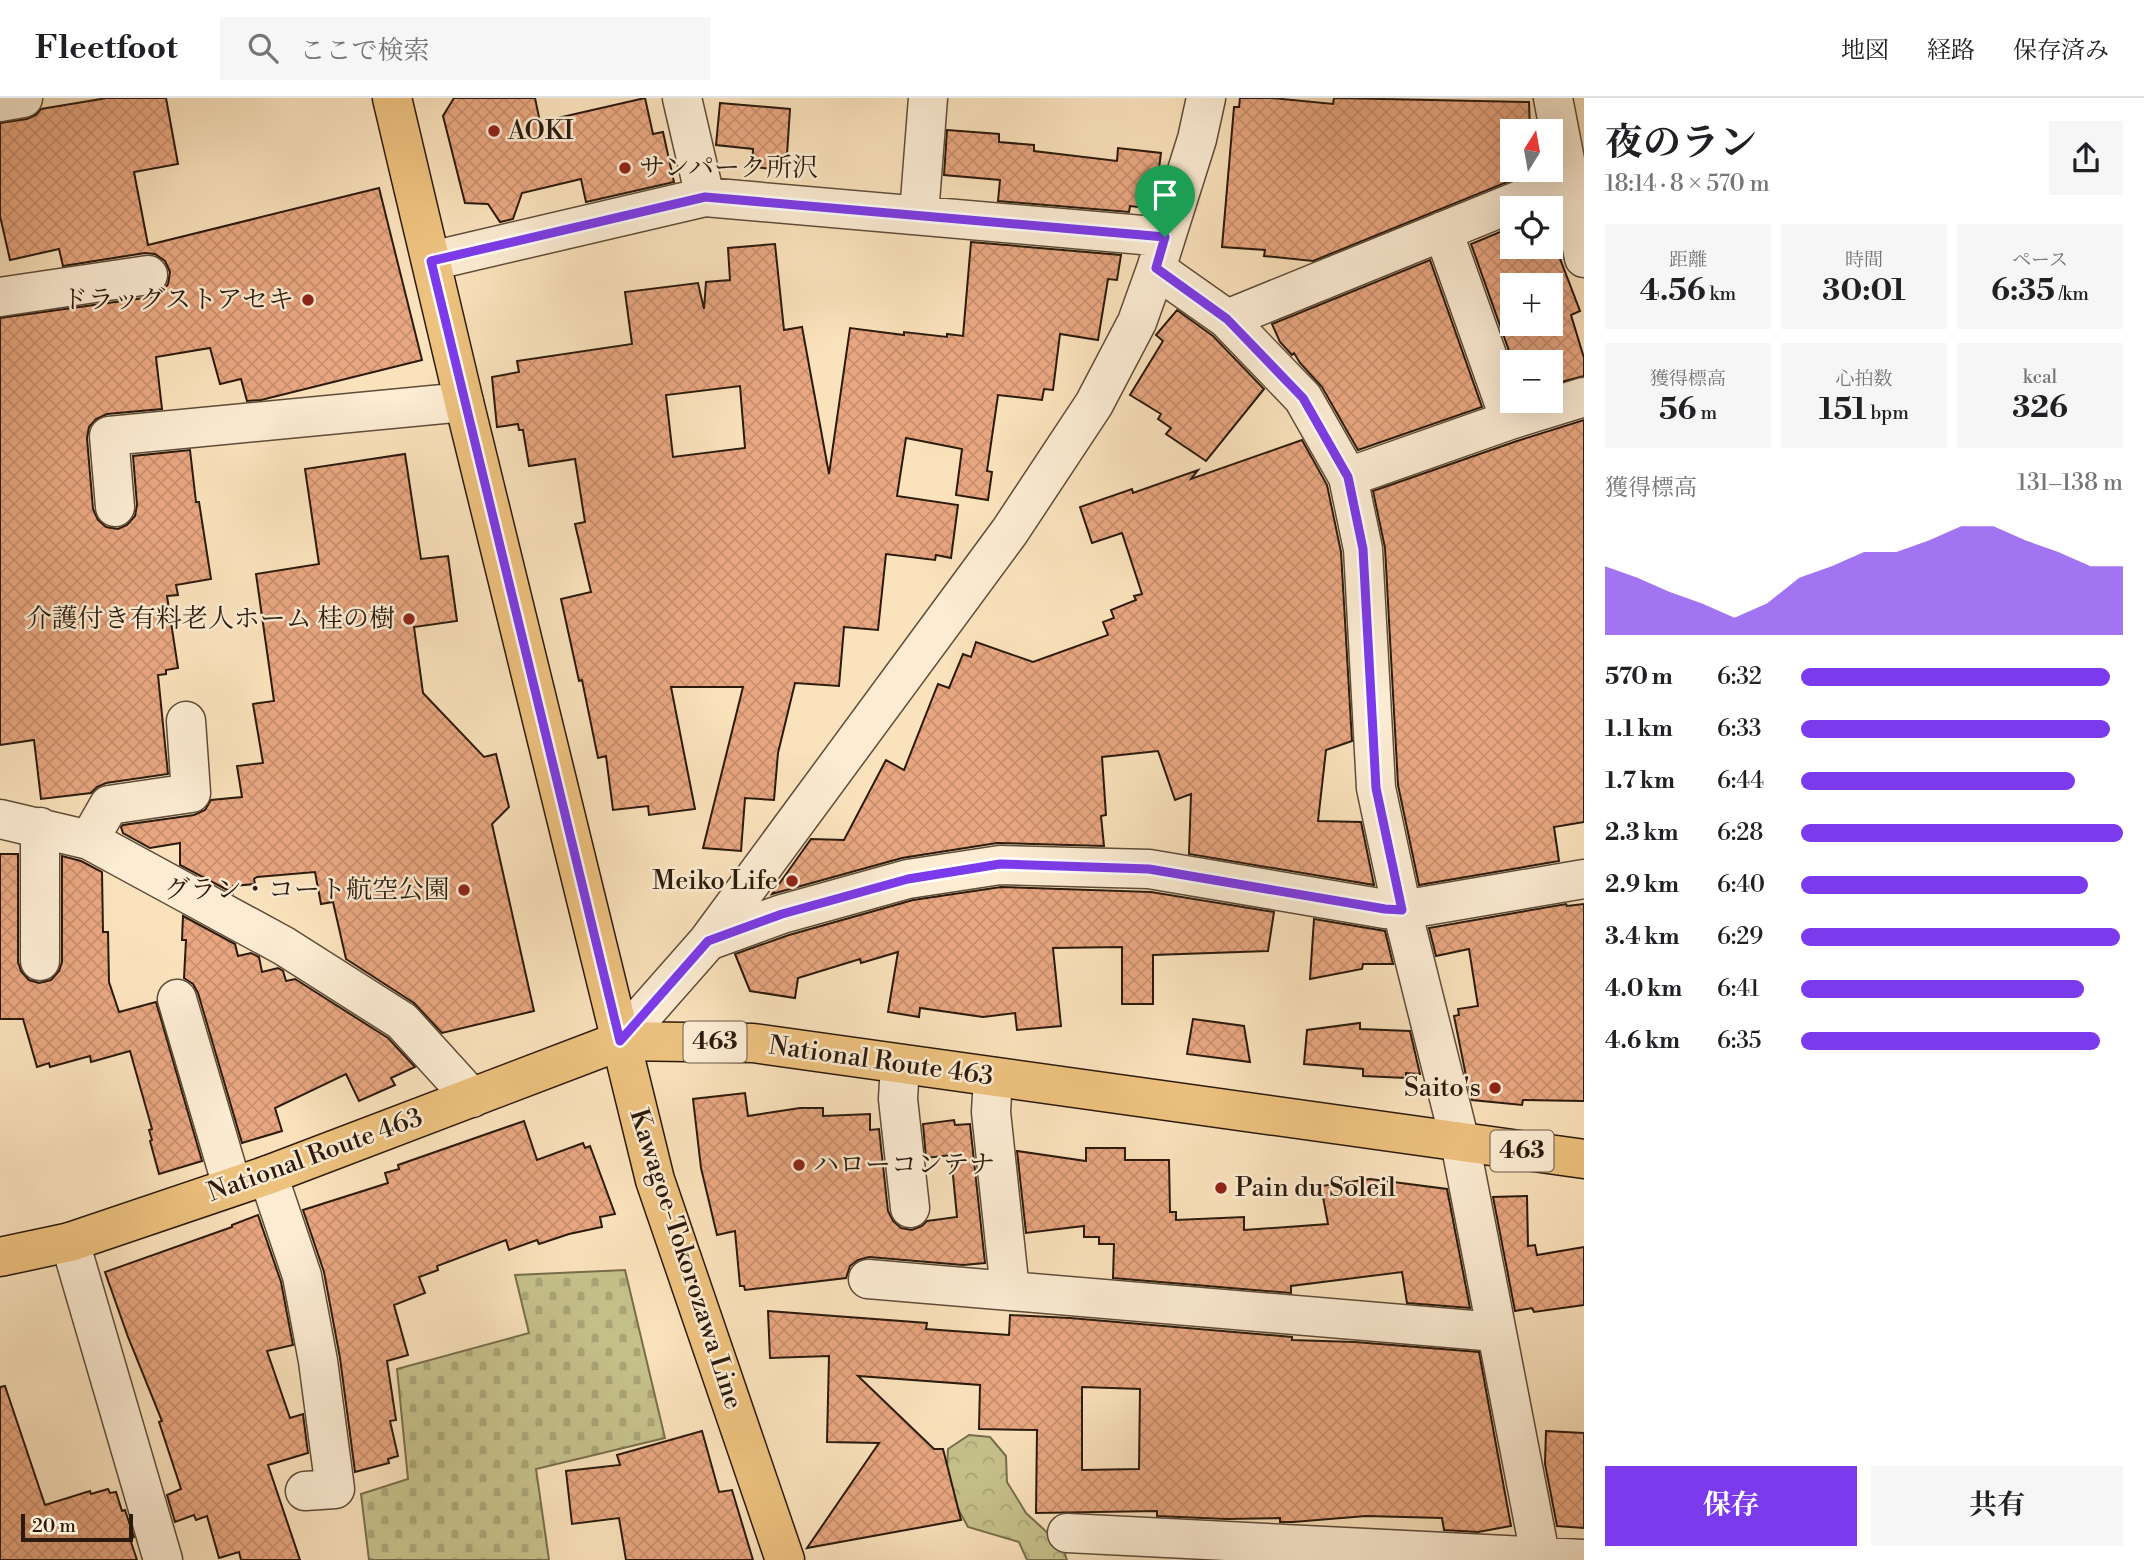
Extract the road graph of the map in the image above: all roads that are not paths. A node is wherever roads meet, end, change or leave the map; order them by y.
1 (23, 98) edge
2 (392, 98) edge
3 (682, 98) edge
4 (928, 98) edge
5 (1206, 98) edge
6 (1553, 98) edge
7 (0, 102) edge
8 (1569, 180) junction
9 (705, 197) junction
10 (919, 214) junction
11 (1443, 231) junction
12 (1161, 253) junction
13 (1584, 258) edge
14 (431, 261) junction
15 (148, 275) dead end
16 (0, 297) edge
17 (1227, 319) junction
18 (1584, 397) edge
19 (464, 402) junction
20 (1510, 419) junction
21 (1348, 477) junction
22 (115, 506) dead end
23 (186, 721) dead end
24 (0, 819) edge
25 (40, 827) junction
26 (89, 840) junction
27 (1584, 879) edge
28 (1402, 910) junction
29 (708, 941) junction
30 (40, 961) dead end
31 (177, 999) dead end
32 (620, 1041) junction
33 (900, 1064) junction
34 (993, 1077) junction
35 (472, 1098) junction
36 (1460, 1142) junction
37 (1584, 1159) edge
38 (268, 1175) junction
39 (233, 1186) junction
40 (909, 1208) dead end
41 (70, 1242) junction
42 (0, 1257) edge
43 (868, 1279) dead end
44 (1010, 1291) junction
45 (1496, 1332) junction
46 (305, 1492) dead end
47 (1067, 1533) dead end
48 (1541, 1559) edge
49 (1584, 1559) edge
50 (163, 1560) edge
51 (785, 1560) edge

1 - 7 street
2 - 14 main road, Kawagoe-Tokorozawa Line
3 - 9 street
4 - 10 street
5 - 12 street
6 - 8 street
8 - 11 street
8 - 13 street
9 - 10 street
9 - 14 street
10 - 12 street
11 - 17 street
11 - 20 street
12 - 17 street
12 - 29 street
14 - 19 main road, Kawagoe-Tokorozawa Line
15 - 16 street
17 - 21 street
18 - 20 street
19 - 22 street
19 - 32 main road, Kawagoe-Tokorozawa Line
20 - 21 street
21 - 28 street
23 - 26 street
24 - 25 street
25 - 26 street
25 - 30 street
26 - 35 street
27 - 28 street
28 - 29 street
28 - 36 street
29 - 32 street
31 - 39 street
32 - 33 main road, National Route 463 / 463
32 - 35 main road, National Route 463 / 463
32 - 51 main road, Kawagoe-Tokorozawa Line
33 - 34 main road, National Route 463 / 463
33 - 40 street
34 - 36 main road, National Route 463 / 463
34 - 44 street
35 - 38 main road, National Route 463 / 463
36 - 37 main road, National Route 463 / 463
36 - 45 street
38 - 39 main road, National Route 463 / 463
38 - 46 street
39 - 41 main road, National Route 463 / 463
41 - 42 main road, National Route 463 / 463
41 - 50 street
43 - 44 street
44 - 45 street
45 - 48 street
47 - 48 street
48 - 49 street

